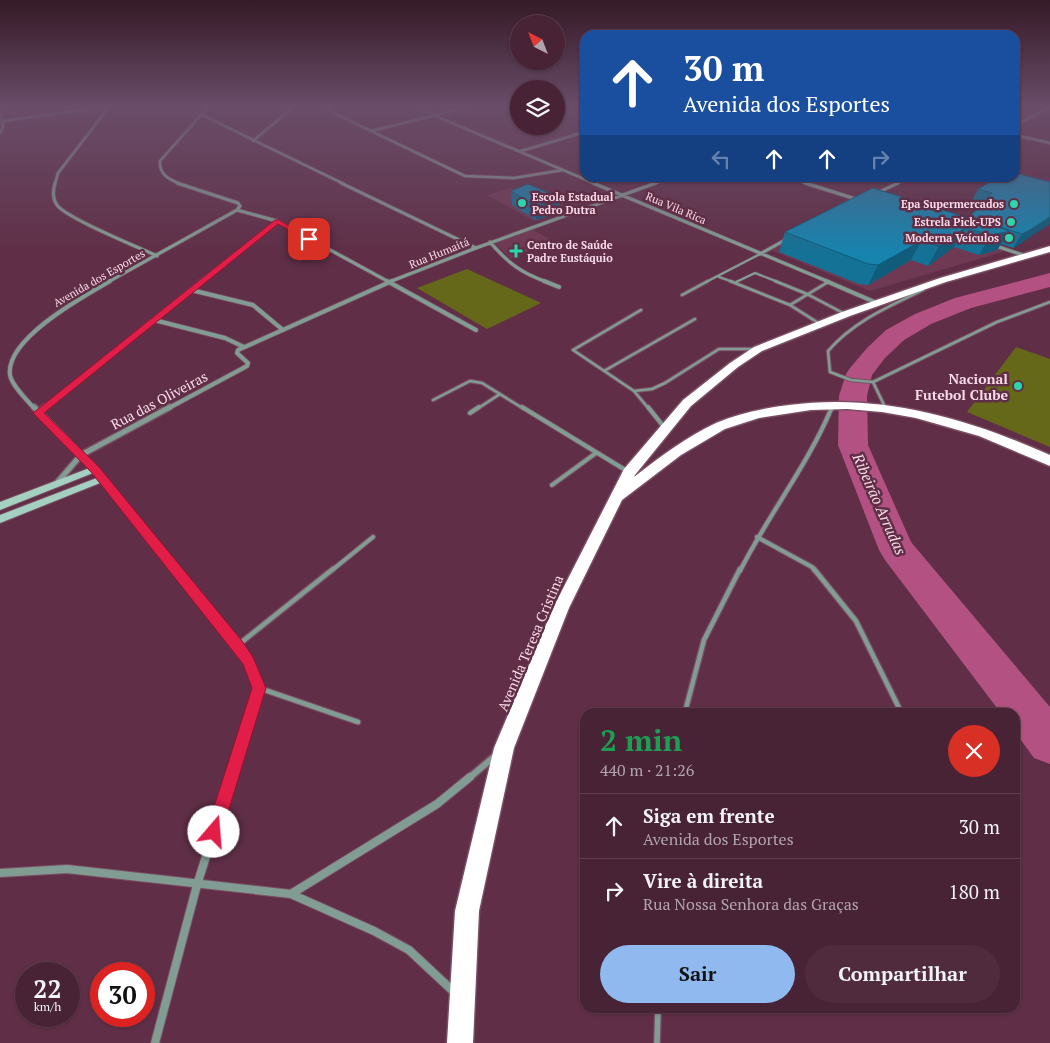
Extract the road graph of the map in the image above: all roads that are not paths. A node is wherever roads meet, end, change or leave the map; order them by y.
1 (72, 155) edge
2 (166, 155) edge
3 (281, 155) edge
4 (420, 155) edge
5 (529, 155) edge
6 (564, 170) junction
7 (580, 177) edge
8 (592, 182) edge
9 (658, 182) edge
10 (802, 182) edge
11 (900, 182) edge
12 (622, 195) junction
13 (869, 197) edge
14 (860, 202) edge
15 (236, 210) junction
16 (277, 221) junction
17 (793, 236) edge
18 (490, 242) junction
19 (989, 244) edge
20 (476, 248) junction
21 (1050, 249) edge
22 (760, 254) junction
23 (156, 256) junction
24 (1026, 256) junction
25 (719, 276) junction
26 (944, 280) junction
27 (736, 282) junction
28 (828, 282) junction
29 (388, 283) junction
30 (559, 287) dead end
31 (192, 290) junction
32 (807, 294) junction
33 (682, 295) dead end
34 (1050, 302) edge
35 (878, 303) junction
36 (790, 306) junction
37 (641, 310) dead end
38 (846, 314) junction
39 (695, 319) dead end
40 (154, 320) junction
41 (820, 324) junction
42 (283, 330) junction
43 (476, 330) dead end
44 (244, 348) junction
45 (758, 349) junction
46 (604, 371) junction
47 (873, 382) junction
48 (634, 391) junction
49 (500, 394) junction
50 (433, 400) dead end
51 (834, 404) junction
52 (885, 407) junction
53 (38, 413) junction
54 (470, 413) dead end
55 (666, 430) junction
56 (596, 453) junction
57 (81, 455) junction
58 (1050, 461) edge
59 (95, 469) junction
60 (629, 472) junction
61 (102, 479) junction
62 (55, 485) junction
63 (552, 485) dead end
64 (617, 498) junction
65 (5, 504) edge
66 (0, 518) edge
67 (373, 537) dead end
68 (757, 537) junction
69 (238, 645) junction
70 (259, 688) junction
71 (686, 708) edge
72 (898, 708) edge
73 (358, 722) dead end
74 (504, 748) junction
75 (0, 873) edge
76 (197, 885) junction
77 (291, 894) junction
78 (462, 1000) junction
79 (658, 1013) edge
80 (155, 1043) edge
81 (460, 1043) edge
82 (657, 1043) edge

1 - 23 street
2 - 15 street
3 - 20 street
4 - 6 street
5 - 6 street, Rua Vila Rica
6 - 7 street, Rua Vila Rica
8 - 12 street, Rua Vila Rica
9 - 12 street, Rua Humaitá
10 - 14 street
11 - 13 street
12 - 18 street, Rua Humaitá
12 - 22 street, Rua Vila Rica
15 - 16 street
15 - 23 street, Avenida dos Esportes
16 - 29 street
16 - 31 street
17 - 22 street
18 - 20 street, Rua Humaitá
18 - 30 street
19 - 24 street
20 - 29 street, Rua Humaitá
21 - 24 highway
22 - 25 lane
22 - 28 street, Rua Vila Rica
23 - 53 street, Avenida dos Esportes
24 - 26 highway
25 - 27 lane
25 - 33 lane
26 - 35 highway
26 - 47 lane
27 - 32 lane
27 - 36 lane
28 - 32 lane
28 - 35 street, Rua Vila Rica
29 - 42 street, Rua Humaitá
29 - 43 street
31 - 40 street
31 - 42 street
32 - 36 lane
32 - 38 lane
34 - 47 lane
35 - 38 highway, Avenida Teresa Cristina
36 - 41 lane
37 - 46 lane
38 - 41 highway, Avenida Teresa Cristina
39 - 46 lane
40 - 44 street
40 - 53 street
41 - 45 highway, Avenida Teresa Cristina
42 - 44 street, Rua Humaitá
44 - 57 street, Rua das Oliveiras
45 - 48 lane
45 - 55 highway, Avenida Teresa Cristina
46 - 48 lane
47 - 52 lane
48 - 55 lane
49 - 50 lane
49 - 54 lane
49 - 56 lane
51 - 52 highway
51 - 64 highway
51 - 68 lane
52 - 58 highway
53 - 57 street, Avenida dos Esportes
55 - 60 highway, Avenida Teresa Cristina
56 - 60 lane
56 - 63 lane
57 - 59 street, Avenida dos Esportes
57 - 62 street
59 - 61 street, Avenida dos Esportes
59 - 62 street
60 - 64 highway, Avenida Teresa Cristina
61 - 66 street
61 - 69 street, Avenida dos Esportes
62 - 65 street
64 - 74 highway, Avenida Teresa Cristina
65 - 66 street
67 - 69 lane
68 - 71 lane
68 - 72 lane
69 - 70 street, Avenida dos Esportes
70 - 73 lane
70 - 76 street
74 - 77 street
74 - 78 highway, Avenida Teresa Cristina
75 - 76 street
76 - 77 street
76 - 80 street
77 - 78 street
78 - 81 highway, Avenida Teresa Cristina
79 - 82 lane

